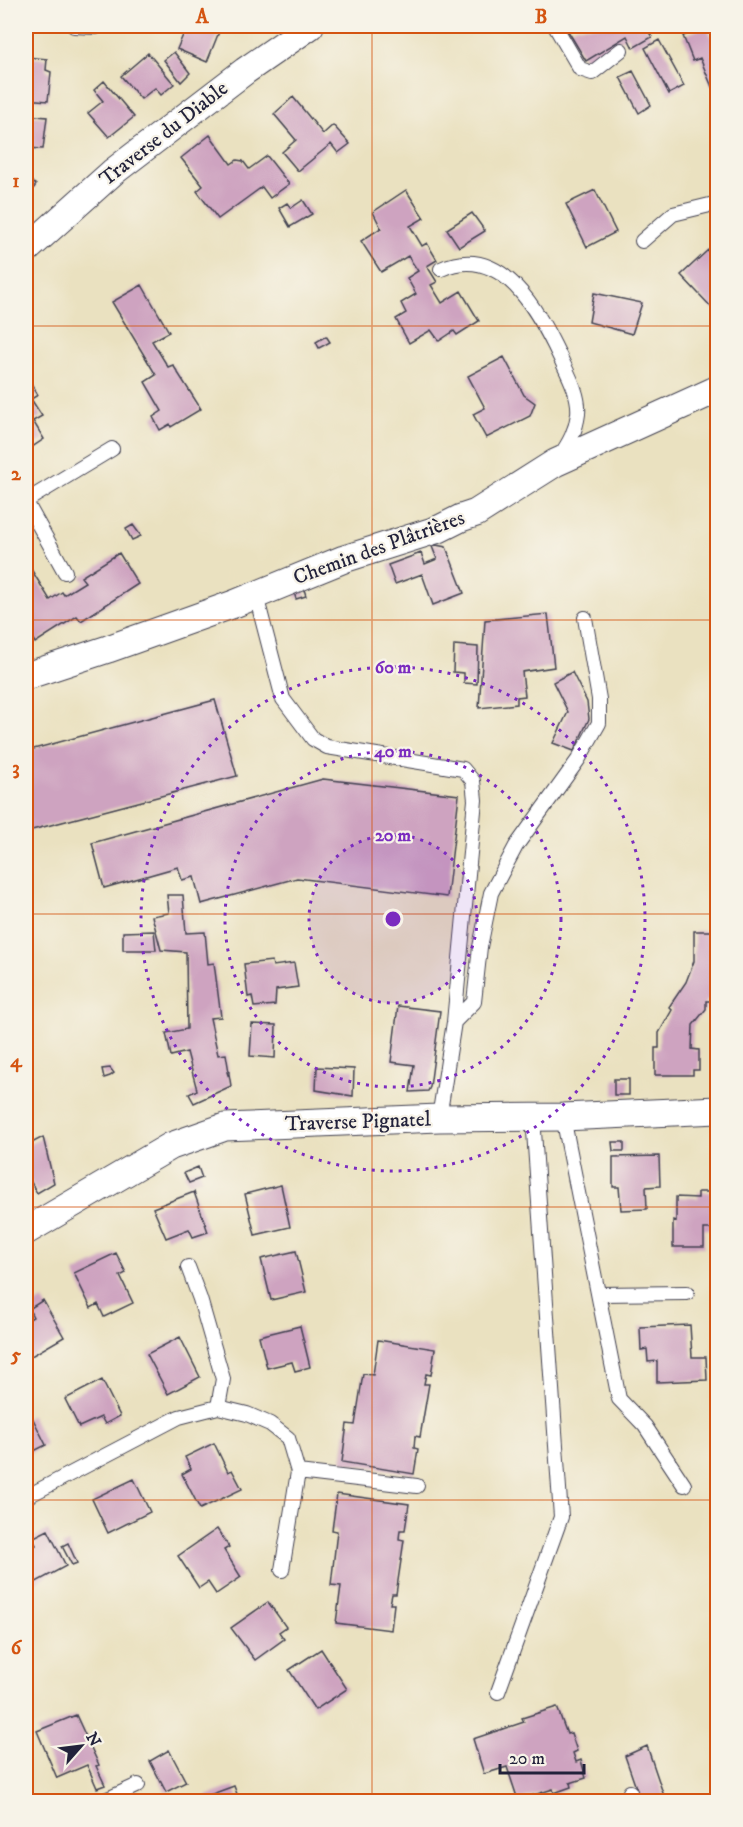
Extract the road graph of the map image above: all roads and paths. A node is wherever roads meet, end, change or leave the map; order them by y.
1 (74, 26) edge
2 (96, 26) edge
3 (310, 26) edge
4 (555, 26) edge
5 (621, 50) dead end
6 (717, 204) edge
7 (642, 241) dead end
8 (26, 250) edge
9 (441, 269) dead end
10 (717, 389) edge
11 (112, 449) dead end
12 (555, 463) junction
13 (26, 501) edge
14 (65, 572) dead end
15 (259, 608) dead end
16 (585, 618) dead end
17 (26, 676) edge
18 (454, 1022) junction
19 (717, 1110) edge
20 (563, 1117) junction
21 (440, 1118) junction
22 (532, 1118) junction
23 (26, 1231) edge
24 (188, 1267) dead end
25 (687, 1293) dead end
26 (599, 1294) junction
27 (218, 1407) junction
28 (298, 1472) junction
29 (684, 1485) dead end
30 (417, 1486) dead end
31 (26, 1497) edge
32 (282, 1570) dead end
33 (498, 1692) dead end
34 (138, 1785) dead end
35 (101, 1802) edge

1 - 2 lane
3 - 8 street, Traverse du Diable
4 - 5 lane
6 - 7 lane
9 - 12 lane
10 - 12 street, Chemin des Plâtrières
11 - 13 lane
12 - 17 street, Chemin des Plâtrières
13 - 14 lane
15 - 18 lane
16 - 18 lane
18 - 21 lane
19 - 20 street, Traverse Pignatel
20 - 22 street, Traverse Pignatel
20 - 26 lane
21 - 22 street, Traverse Pignatel
21 - 23 street, Traverse Pignatel
22 - 33 lane
24 - 27 lane
25 - 26 lane
26 - 29 lane
27 - 28 lane
27 - 31 lane
28 - 30 lane
28 - 32 lane
34 - 35 lane

